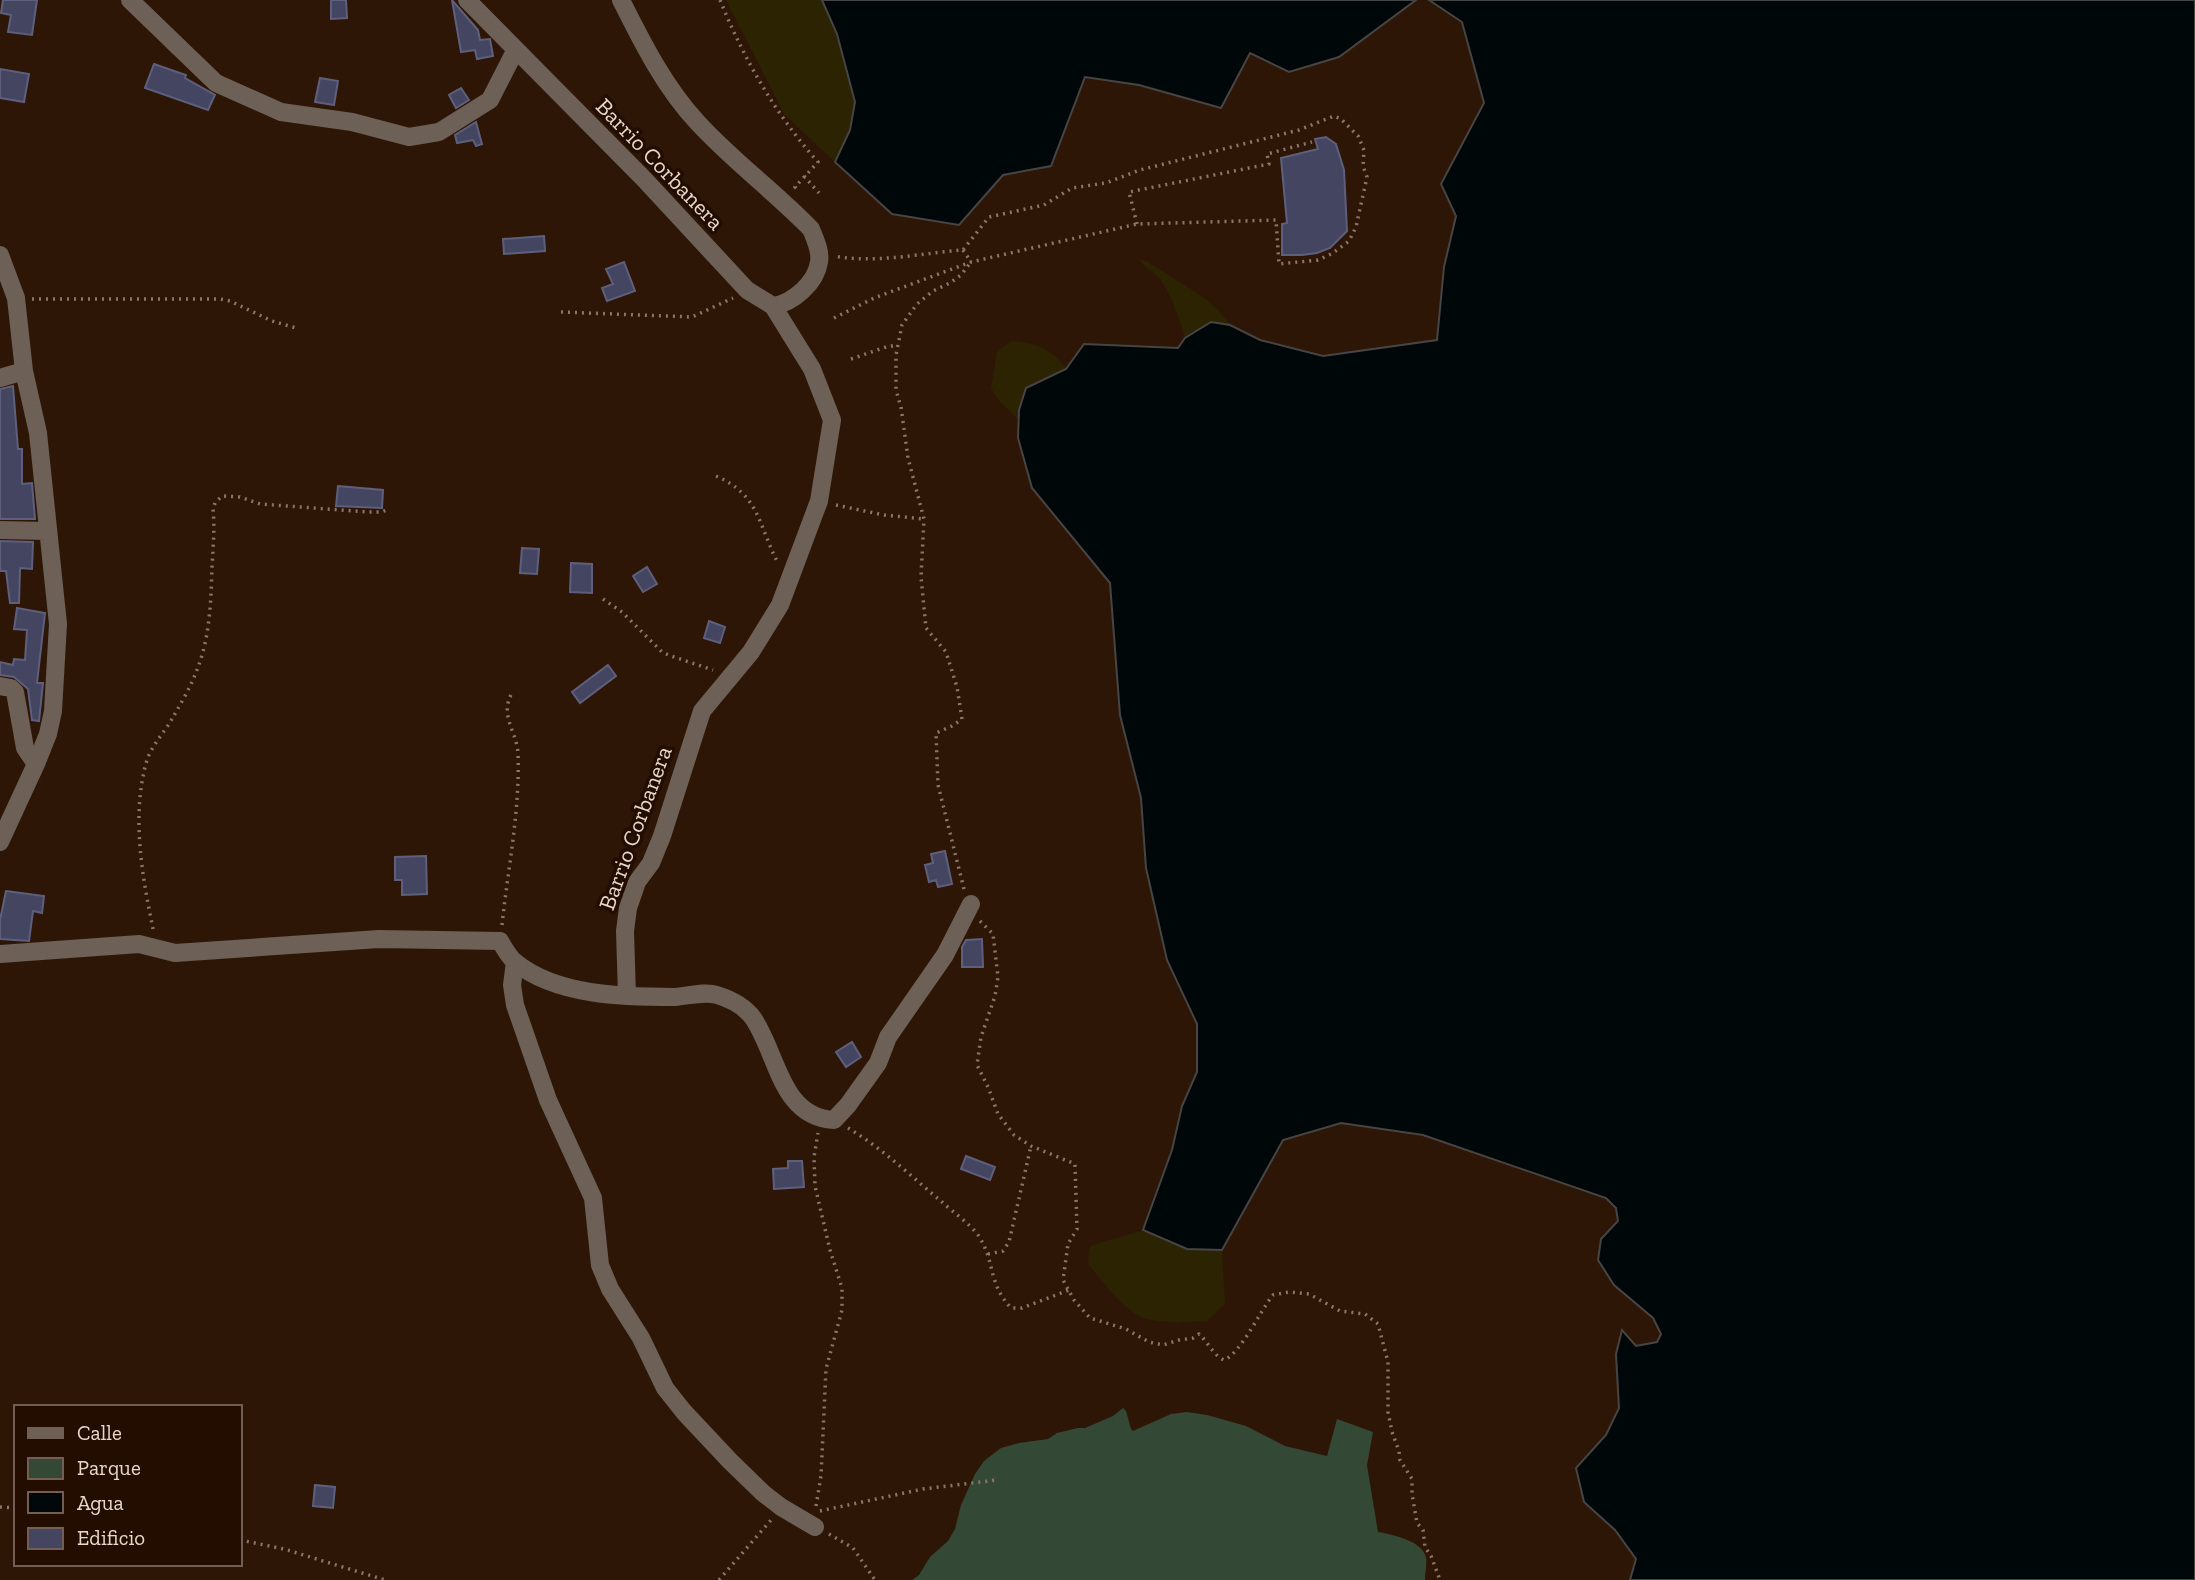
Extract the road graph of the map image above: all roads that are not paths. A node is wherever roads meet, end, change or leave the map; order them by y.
1 (130, 0) edge
2 (467, 0) edge
3 (621, 0) edge
4 (515, 51) junction
5 (0, 255) edge
6 (773, 306) junction
7 (24, 371) junction
8 (0, 378) edge
9 (0, 530) edge
10 (47, 531) junction
11 (0, 686) edge
12 (36, 764) junction
13 (0, 842) edge
14 (971, 904) road end
15 (0, 954) edge
16 (514, 962) junction
17 (627, 996) junction
18 (815, 1519) road end

1 - 4 street
2 - 4 street, Barrio Corbanera
3 - 6 street
4 - 6 street, Barrio Corbanera
5 - 7 street
6 - 17 street, Barrio Corbanera
7 - 8 street
7 - 10 street
9 - 10 street
10 - 12 street
11 - 12 street
12 - 13 street
14 - 17 street
15 - 16 street
16 - 17 street
16 - 18 street

